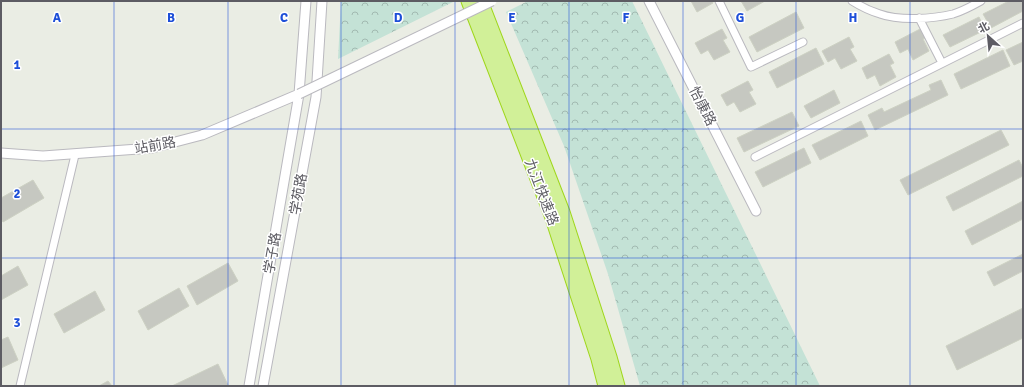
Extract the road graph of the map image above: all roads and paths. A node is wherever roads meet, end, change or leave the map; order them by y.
1 (306, 1) edge
2 (322, 1) edge
3 (468, 1) edge
4 (482, 1) edge
5 (492, 1) edge
6 (650, 1) edge
7 (719, 1) edge
8 (852, 1) edge
9 (981, 1) edge
10 (972, 3) edge
11 (919, 18) junction
12 (1023, 23) edge
13 (803, 42) dead end
14 (942, 63) junction
15 (300, 94) junction
16 (1, 153) edge
17 (75, 154) junction
18 (755, 157) dead end
19 (756, 212) dead end
20 (20, 386) edge
21 (249, 386) edge
22 (263, 386) edge
23 (605, 386) edge
24 (618, 386) edge

1 - 15 street, 学子路
2 - 22 street, 学苑路
3 - 23 highway, 九江快速路
4 - 24 highway, 九江快速路
5 - 15 street, 站前路, bridge
6 - 19 street, 怡康路
7 - 13 street
8 - 11 street
9 - 10 street
10 - 11 street
11 - 14 street
12 - 14 street
14 - 18 street
15 - 17 street, 站前路
15 - 21 street, 学子路
16 - 17 street, 站前路
17 - 20 street

